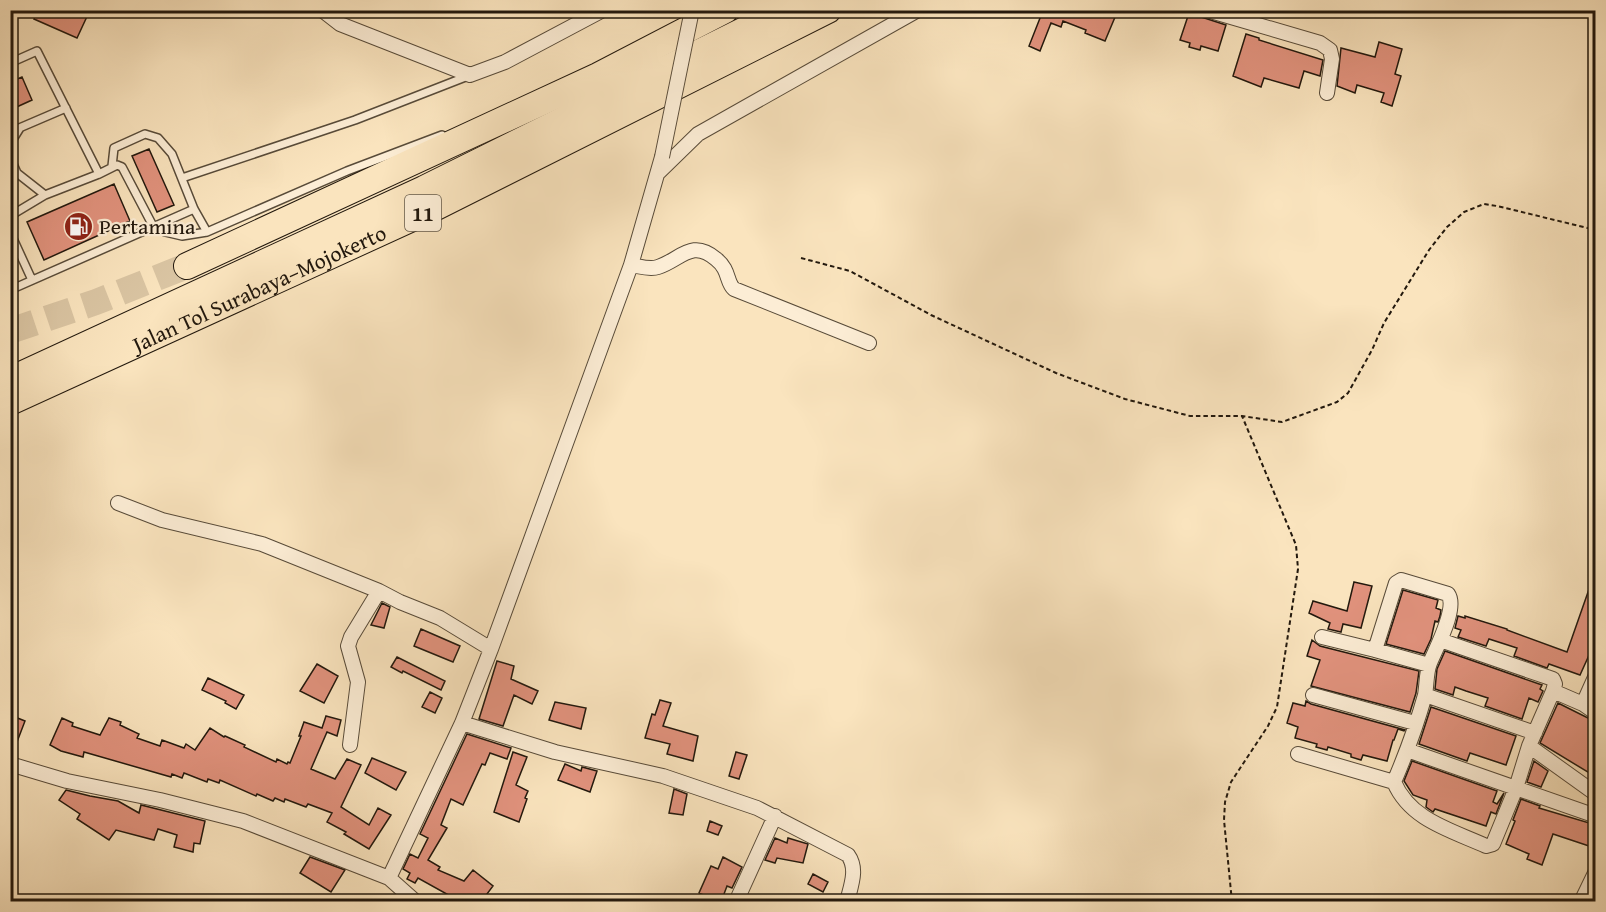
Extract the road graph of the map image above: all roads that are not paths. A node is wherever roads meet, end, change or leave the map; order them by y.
1 (322, 10) edge
2 (603, 10) edge
3 (692, 10) edge
4 (725, 10) edge
5 (785, 10) edge
6 (828, 10) edge
7 (918, 10) edge
8 (1207, 10) edge
9 (10, 63) edge
10 (470, 75) junction
11 (598, 76) junction
12 (1326, 93) dead end
13 (66, 108) junction
14 (489, 117) dead end
15 (20, 128) junction
16 (10, 132) edge
17 (445, 134) dead end
18 (10, 144) edge
19 (10, 157) edge
20 (112, 166) junction
21 (14, 172) edge
22 (99, 174) junction
23 (657, 174) junction
24 (182, 178) junction
25 (45, 195) junction
26 (194, 209) junction
27 (10, 216) edge
28 (153, 226) junction
29 (10, 232) edge
30 (207, 232) junction
31 (631, 265) junction
32 (187, 266) tunnel mouth
33 (32, 280) junction
34 (10, 290) edge
35 (869, 343) dead end
36 (10, 380) edge
37 (10, 402) edge
38 (118, 503) dead end
39 (379, 591) junction
40 (1322, 638) dead end
41 (1440, 640) junction
42 (491, 649) junction
43 (1375, 650) junction
44 (1429, 665) junction
45 (1596, 675) edge
46 (1553, 691) junction
47 (1425, 694) junction
48 (1312, 695) dead end
49 (1583, 704) junction
50 (1596, 713) edge
51 (462, 723) junction
52 (1415, 723) junction
53 (1532, 740) junction
54 (350, 745) dead end
55 (1407, 750) junction
56 (1298, 754) dead end
57 (10, 764) edge
58 (1394, 782) junction
59 (1516, 788) junction
60 (1596, 794) edge
61 (775, 816) junction
62 (1596, 816) edge
63 (1596, 871) edge
64 (389, 878) junction
65 (416, 902) edge
66 (736, 902) edge
67 (847, 902) edge
68 (1581, 902) edge

1 - 10 street
2 - 10 street
3 - 23 street, bridge
4 - 11 highway
5 - 36 highway, Jalan Tol Surabaya–Mojokerto / 11
6 - 37 highway, Jalan Tol Surabaya–Mojokerto / 11
7 - 23 street
8 - 12 street
9 - 13 lane
10 - 24 lane
11 - 14 lane
11 - 32 highway
13 - 15 lane
13 - 22 lane
15 - 16 lane
15 - 18 lane
17 - 30 lane
19 - 21 lane
20 - 22 lane
20 - 24 lane
20 - 28 lane
21 - 25 lane
22 - 25 lane
23 - 31 street
24 - 26 lane
25 - 27 lane
26 - 28 lane
26 - 30 lane
28 - 30 lane
28 - 33 lane
29 - 33 lane
31 - 35 street
31 - 42 street
33 - 34 lane
38 - 39 street
39 - 42 street
39 - 54 street
40 - 43 street
41 - 43 street
41 - 44 street
41 - 46 street
42 - 51 street
43 - 44 street
44 - 47 street
45 - 49 street
46 - 49 street
46 - 53 street
47 - 52 street
47 - 53 street
48 - 52 street
49 - 50 street
51 - 61 street
51 - 64 street
52 - 55 street
53 - 59 street
53 - 60 street
55 - 58 street
55 - 59 street
56 - 58 street
57 - 64 street
58 - 59 street
59 - 62 street
61 - 66 street
61 - 67 street
63 - 68 street
64 - 65 street

